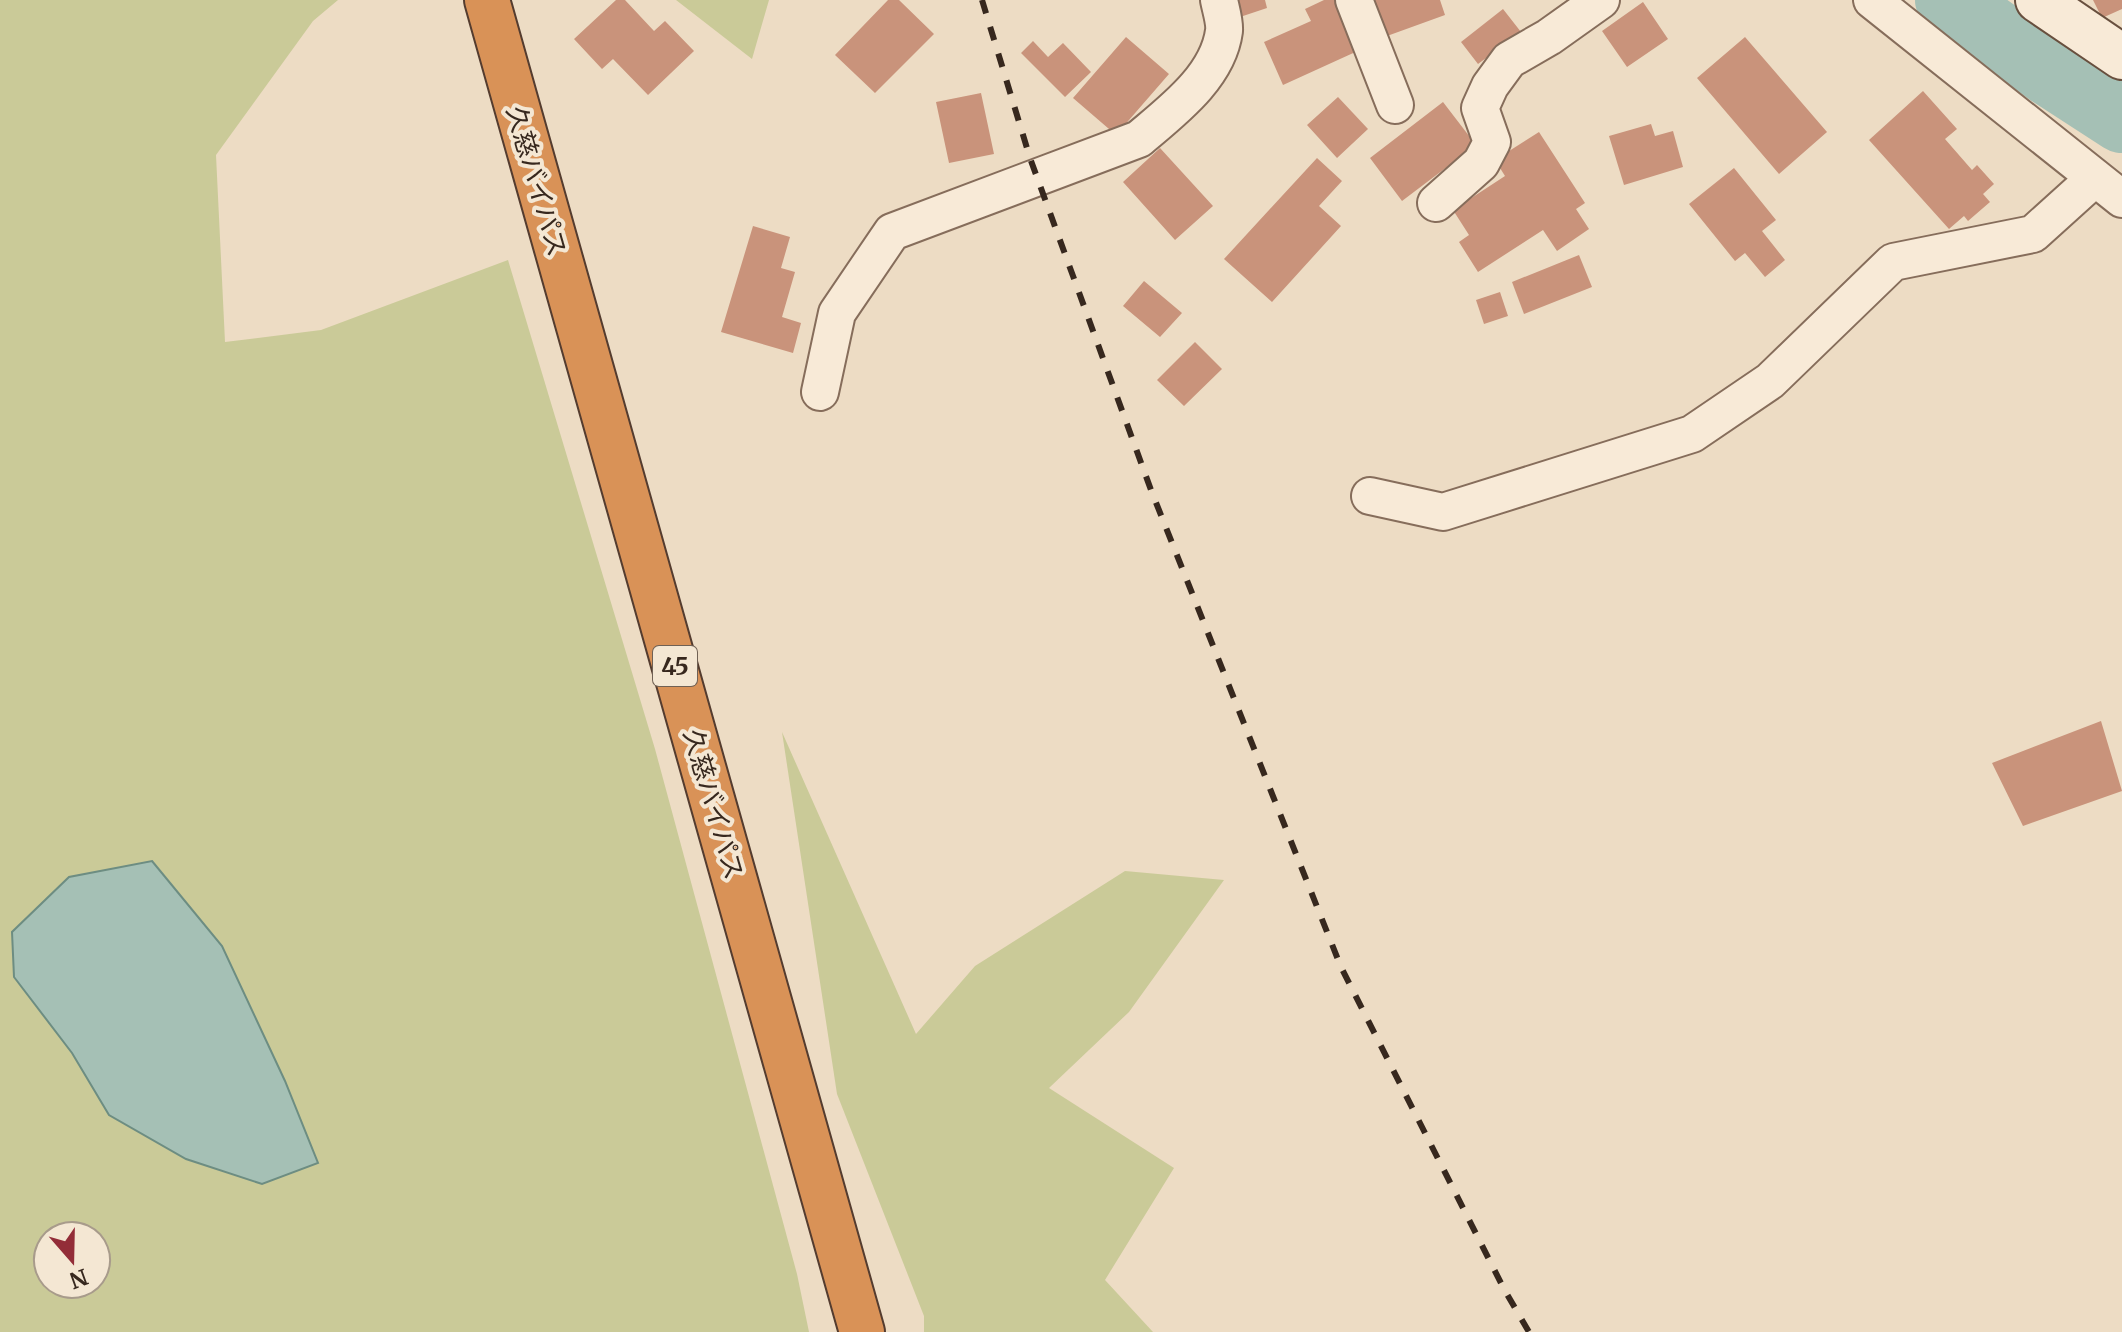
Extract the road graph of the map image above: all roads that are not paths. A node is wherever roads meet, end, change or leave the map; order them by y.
1 (487, 0) edge
2 (1219, 0) edge
3 (1354, 0) edge
4 (1601, 0) edge
5 (1872, 0) edge
6 (2038, 0) edge
7 (2122, 57) edge
8 (1395, 105) dead end
9 (2109, 189) edge
10 (1436, 203) dead end
11 (820, 392) dead end
12 (1370, 496) dead end
13 (862, 1332) edge

1 - 13 highway, 久慈バイパス / 45
2 - 11 street
3 - 8 street
4 - 10 street
5 - 9 street
6 - 7 street
9 - 12 street

